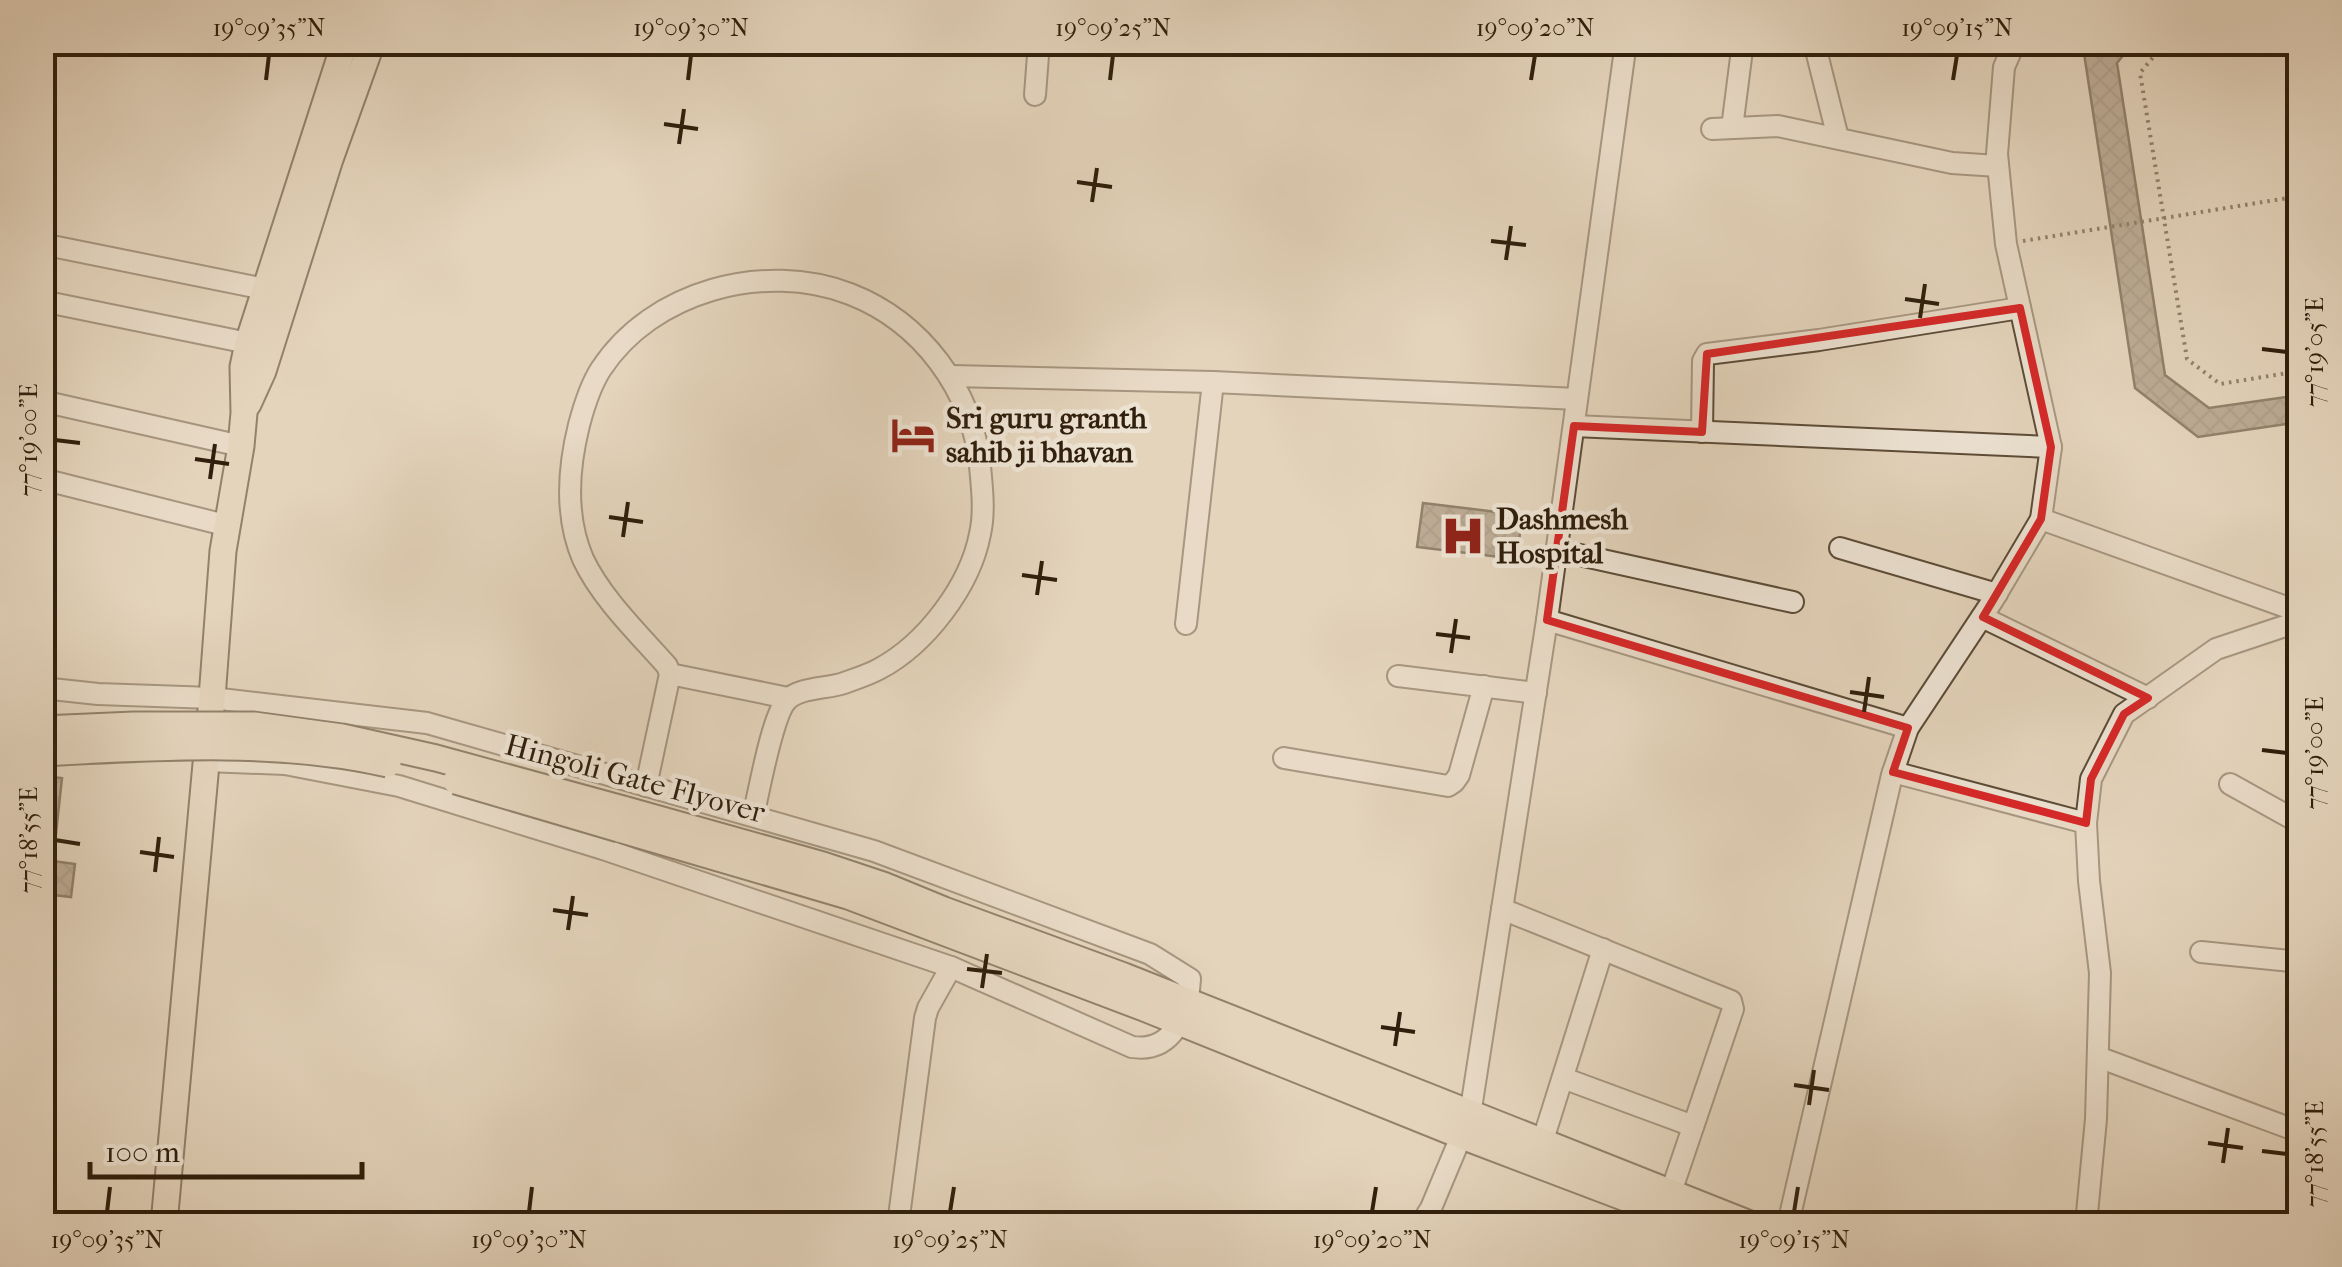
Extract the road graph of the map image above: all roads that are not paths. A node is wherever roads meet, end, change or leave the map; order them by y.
1 (346, 42) edge
2 (372, 42) edge
3 (1039, 42) edge
4 (1626, 42) edge
5 (1743, 42) edge
6 (1814, 42) edge
7 (2016, 42) edge
8 (1034, 95) dead end
9 (1838, 138) junction
10 (1998, 166) junction
11 (42, 244) edge
12 (266, 289) junction
13 (42, 301) edge
14 (2020, 308) junction
15 (248, 343) junction
16 (951, 376) junction
17 (1213, 382) junction
18 (1578, 399) junction
19 (42, 401) edge
20 (244, 414) junction
21 (1574, 426) junction
22 (1702, 432) junction
23 (241, 446) junction
24 (2051, 447) junction
25 (42, 479) edge
26 (2041, 518) junction
27 (229, 526) junction
28 (1840, 548) dead end
29 (1557, 550) junction
30 (1997, 594) junction
31 (1792, 602) dead end
32 (2300, 612) edge
33 (1982, 616) junction
34 (1547, 620) junction
35 (2300, 621) edge
36 (1186, 624) dead end
37 (670, 674) junction
38 (1398, 676) dead end
39 (1484, 686) junction
40 (42, 688) edge
41 (1536, 692) junction
42 (212, 698) junction
43 (788, 698) junction
44 (2148, 698) junction
45 (1908, 728) junction
46 (42, 729) edge
47 (42, 752) edge
48 (1284, 758) dead end
49 (206, 761) junction
50 (1893, 772) junction
51 (2230, 784) dead end
52 (646, 786) junction
53 (754, 816) junction
54 (621, 819) junction
55 (2300, 822) edge
56 (2086, 823) junction
57 (1502, 909) junction
58 (1604, 950) junction
59 (2201, 952) dead end
60 (2300, 962) edge
61 (951, 968) junction
62 (1184, 1012) junction
63 (2098, 1057) junction
64 (1563, 1078) junction
65 (1466, 1125) junction
66 (1693, 1126) junction
67 (2300, 1132) edge
68 (1542, 1144) junction
69 (1670, 1195) junction
70 (164, 1224) edge
71 (898, 1224) edge
72 (1421, 1224) edge
73 (1694, 1224) edge
74 (1750, 1224) edge
75 (1788, 1224) edge
76 (2086, 1224) edge

1 - 12 main road
2 - 20 main road
3 - 8 street
4 - 18 street
5 - 9 street
6 - 9 street
7 - 10 street
9 - 10 street
10 - 14 street
11 - 12 street
12 - 15 main road
13 - 15 street
14 - 22 street
14 - 24 street
15 - 20 main road
16 - 17 street
16 - 37 street
16 - 43 street
17 - 18 street
17 - 36 street
18 - 21 street
19 - 23 street
20 - 23 main road
21 - 22 street
21 - 29 street
22 - 24 street
23 - 27 main road
24 - 26 street
25 - 27 street
26 - 30 street
26 - 32 street
27 - 42 main road
28 - 30 street
29 - 31 street
29 - 34 street
30 - 33 street
33 - 44 street
33 - 45 street
34 - 41 street
34 - 45 street
35 - 44 street
37 - 43 street
37 - 52 street
38 - 39 street
39 - 41 street
39 - 48 street
40 - 42 street
41 - 57 street
42 - 49 main road
42 - 52 street
43 - 53 street
44 - 56 street
45 - 50 street
46 - 54 main road, Hingoli Gate Flyover, bridge
47 - 54 main road, Hingoli Gate Flyover, bridge
49 - 61 street
49 - 70 main road
50 - 56 street
50 - 75 street
51 - 55 street
52 - 53 street
53 - 62 street
54 - 62 main road, Hingoli Gate Flyover
56 - 63 street
57 - 58 street
57 - 65 street
58 - 64 street
58 - 66 street
59 - 60 street
61 - 62 street
61 - 71 street
62 - 65 main road, Hingoli Gate Flyover
63 - 67 street
63 - 76 street
64 - 66 street
64 - 68 street
65 - 68 main road
65 - 72 street
65 - 73 main road
66 - 69 street
68 - 69 main road
69 - 74 main road

